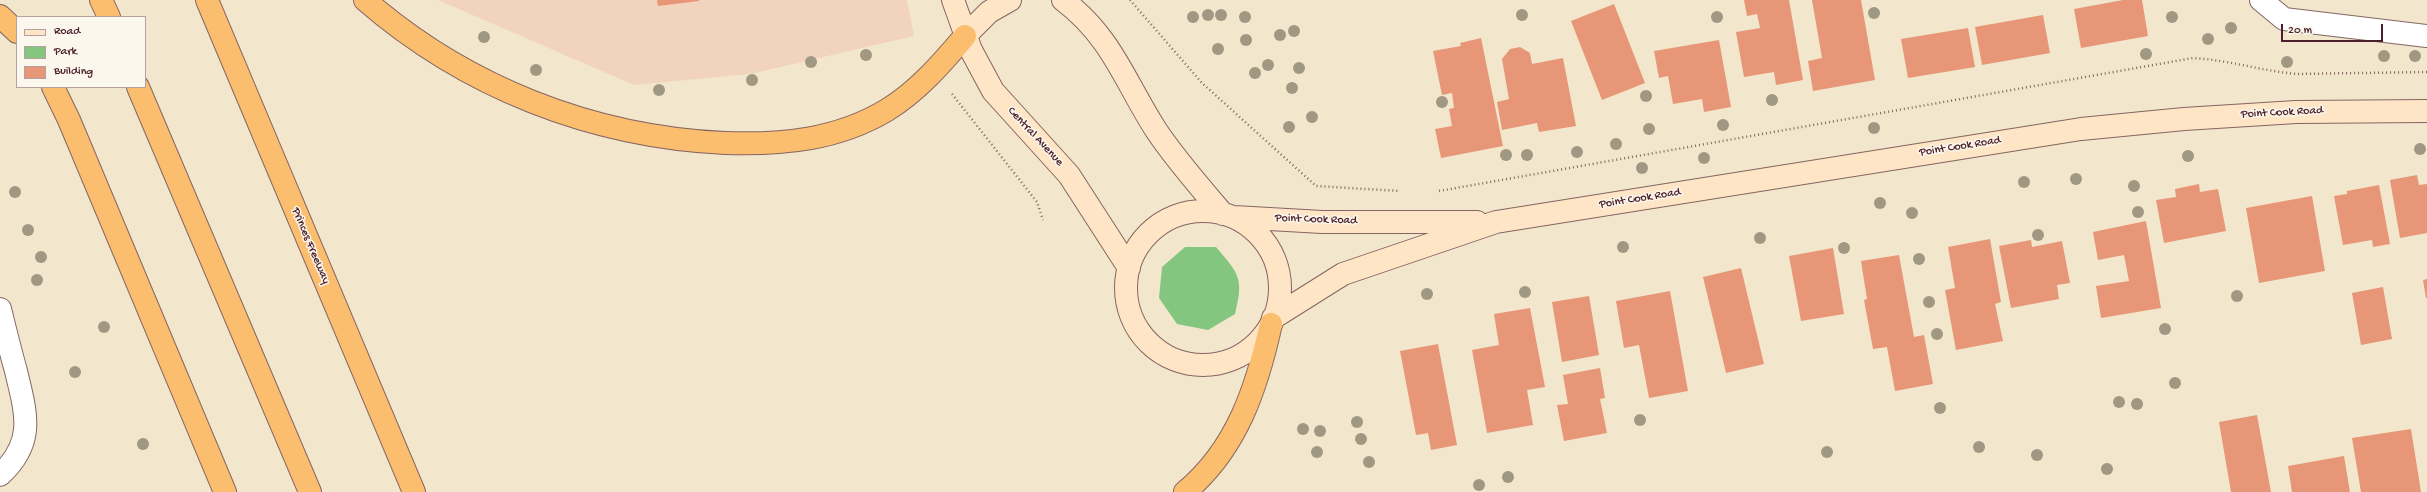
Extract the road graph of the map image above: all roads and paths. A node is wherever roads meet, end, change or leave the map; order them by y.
1 (101, 0) edge
2 (207, 0) edge
3 (365, 0) edge
4 (953, 0) edge
5 (1010, 0) edge
6 (1130, 0) edge
7 (2260, 0) edge
8 (1065, 2) edge
9 (0, 16) edge
10 (108, 16) edge
11 (16, 31) edge
12 (965, 36) junction
13 (2427, 36) edge
14 (2427, 72) edge
15 (53, 88) edge
16 (138, 88) edge
17 (952, 94) dead end
18 (2427, 111) edge
19 (1402, 191) dead end
20 (1437, 191) dead end
21 (1227, 215) junction
22 (1043, 220) dead end
23 (1496, 222) junction
24 (1129, 268) junction
25 (0, 308) edge
26 (1272, 321) junction
27 (0, 475) edge
28 (225, 492) edge
29 (310, 492) edge
30 (414, 492) edge
31 (1185, 492) edge

1 - 10 highway
2 - 30 highway, Princes Freeway
3 - 12 highway
4 - 12 main road, Central Avenue
5 - 12 main road
6 - 19 path
7 - 13 street
8 - 21 main road
9 - 11 highway
12 - 24 main road, Central Avenue
14 - 20 path
15 - 28 highway
16 - 29 highway
17 - 22 path
18 - 23 main road, Point Cook Road
21 - 23 main road, Point Cook Road
21 - 24 main road, Point Cook Road
21 - 26 main road
23 - 26 main road, Point Cook Road
24 - 26 main road
25 - 27 street
26 - 31 highway

